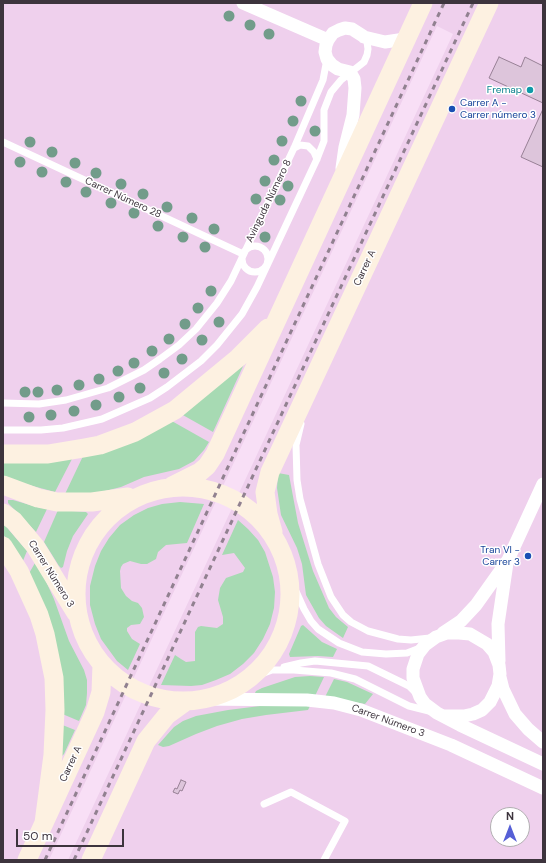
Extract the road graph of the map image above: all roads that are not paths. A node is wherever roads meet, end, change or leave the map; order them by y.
1 (244, 3) edge
2 (423, 3) edge
3 (488, 3) edge
4 (364, 37) junction
5 (405, 39) junction
6 (328, 40) junction
7 (327, 59) junction
8 (350, 72) junction
9 (3, 142) edge
10 (294, 148) junction
11 (317, 159) junction
12 (340, 184) junction
13 (243, 254) junction
14 (267, 265) junction
15 (277, 320) junction
16 (306, 395) junction
17 (3, 403) edge
18 (3, 430) edge
19 (3, 454) edge
20 (543, 484) edge
21 (3, 485) edge
22 (168, 488) junction
23 (138, 496) junction
24 (3, 513) edge
25 (274, 537) junction
26 (3, 546) edge
27 (508, 560) junction
28 (289, 576) junction
29 (80, 620) junction
30 (436, 637) junction
31 (425, 645) junction
32 (102, 664) junction
33 (272, 670) junction
34 (499, 670) junction
35 (248, 679) junction
36 (192, 700) junction
37 (425, 704) junction
38 (441, 714) junction
39 (543, 742) edge
40 (543, 764) edge
41 (543, 788) edge
42 (264, 804) dead end
43 (44, 823) junction
44 (27, 860) edge
45 (90, 860) edge
46 (324, 860) edge

1 - 6 street
2 - 5 main road
3 - 16 main road, Carrer A
4 - 5 street
4 - 6 street
4 - 8 lane
5 - 12 main road
6 - 7 street
7 - 8 street
7 - 10 lane, Avinguda Número 8
8 - 11 lane
8 - 12 street
9 - 13 lane, Carrer Número 28
10 - 11 lane, Avinguda Número 8
10 - 13 lane, Avinguda Número 8
11 - 14 lane
12 - 15 main road
13 - 14 lane
13 - 14 lane
13 - 17 lane, Avinguda Número 8
14 - 18 lane
15 - 19 main road
15 - 22 main road
16 - 25 main road, Carrer A
16 - 30 lane
20 - 27 street
21 - 23 main road
22 - 23 main road
22 - 25 main road
23 - 29 main road
24 - 29 main road, Carrer Número 3
25 - 28 main road
26 - 43 main road
27 - 30 street
27 - 34 street
28 - 31 lane
28 - 35 main road
29 - 32 main road
30 - 31 street
30 - 34 street
31 - 37 street
32 - 36 main road
32 - 43 main road, Carrer A
33 - 35 lane
33 - 37 lane
33 - 38 lane
34 - 38 street
34 - 39 street
35 - 36 main road
36 - 41 street, Carrer Número 3
36 - 45 main road
37 - 38 street
38 - 40 street
42 - 46 lane
43 - 44 main road, Carrer A

